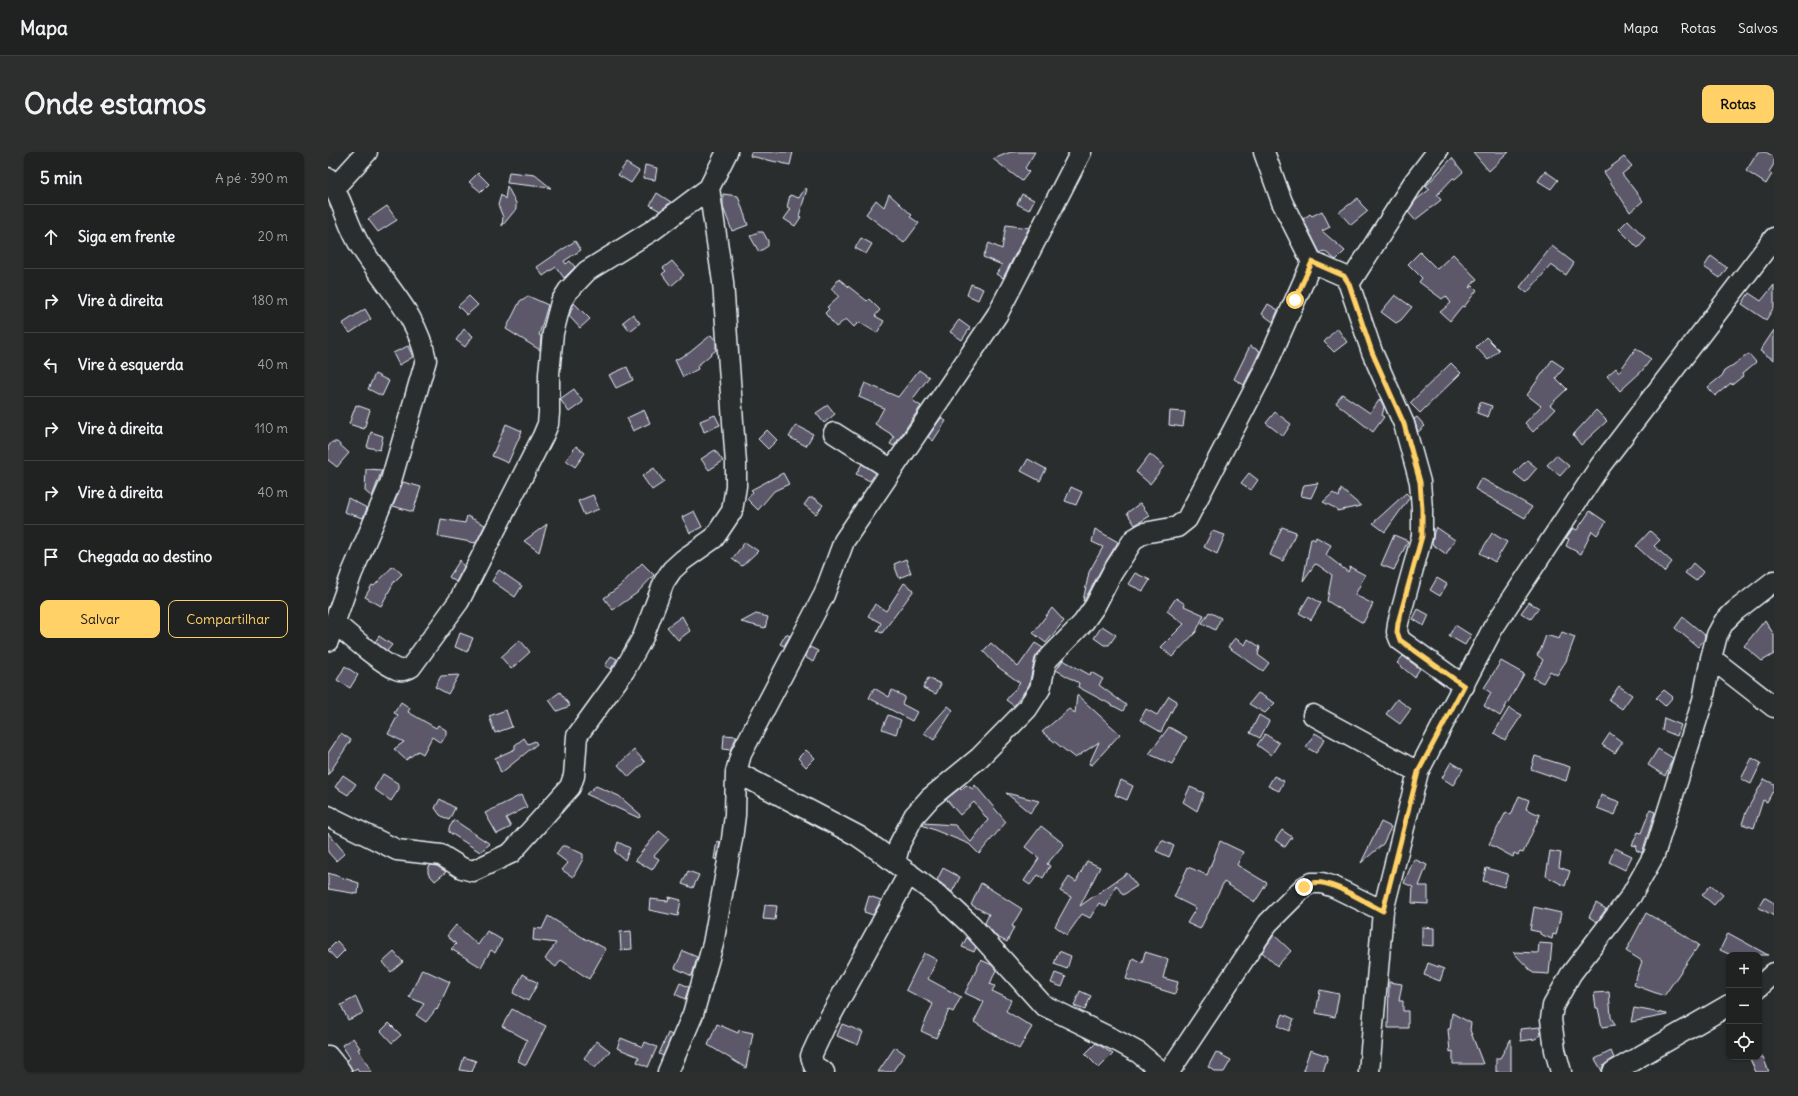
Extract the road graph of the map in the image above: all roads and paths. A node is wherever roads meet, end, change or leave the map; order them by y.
1 (367, 152) edge
2 (727, 152) edge
3 (1081, 152) edge
4 (1264, 152) edge
5 (1437, 152) edge
6 (331, 182) edge
7 (709, 188) junction
8 (1774, 238) edge
9 (1312, 262) junction
10 (1349, 284) junction
11 (834, 433) dead end
12 (892, 470) junction
13 (1774, 581) edge
14 (332, 632) edge
15 (1711, 658) junction
16 (1464, 686) junction
17 (1774, 707) edge
18 (1313, 715) dead end
19 (736, 772) junction
20 (1418, 772) junction
21 (328, 816) edge
22 (902, 868) junction
23 (1383, 911) junction
24 (1774, 973) edge
25 (1762, 984) edge
26 (1726, 1007) edge
27 (328, 1056) edge
28 (341, 1072) edge
29 (668, 1072) edge
30 (824, 1072) edge
31 (1162, 1072) edge
32 (1169, 1072) edge
33 (1369, 1072) edge
34 (1561, 1072) edge
35 (1613, 1072) edge

1 - 6 street
2 - 7 street
3 - 12 street
4 - 9 street
5 - 10 street
6 - 14 street
7 - 14 street
7 - 21 street
8 - 16 street
9 - 10 street
9 - 22 street
10 - 16 street
11 - 12 street
12 - 19 street
13 - 15 street
15 - 17 street
15 - 34 street
16 - 20 street
18 - 20 street
19 - 22 street
19 - 29 street
20 - 23 street
22 - 30 street
22 - 31 street
23 - 32 street
23 - 33 street
24 - 25 street
26 - 35 street
27 - 28 street

